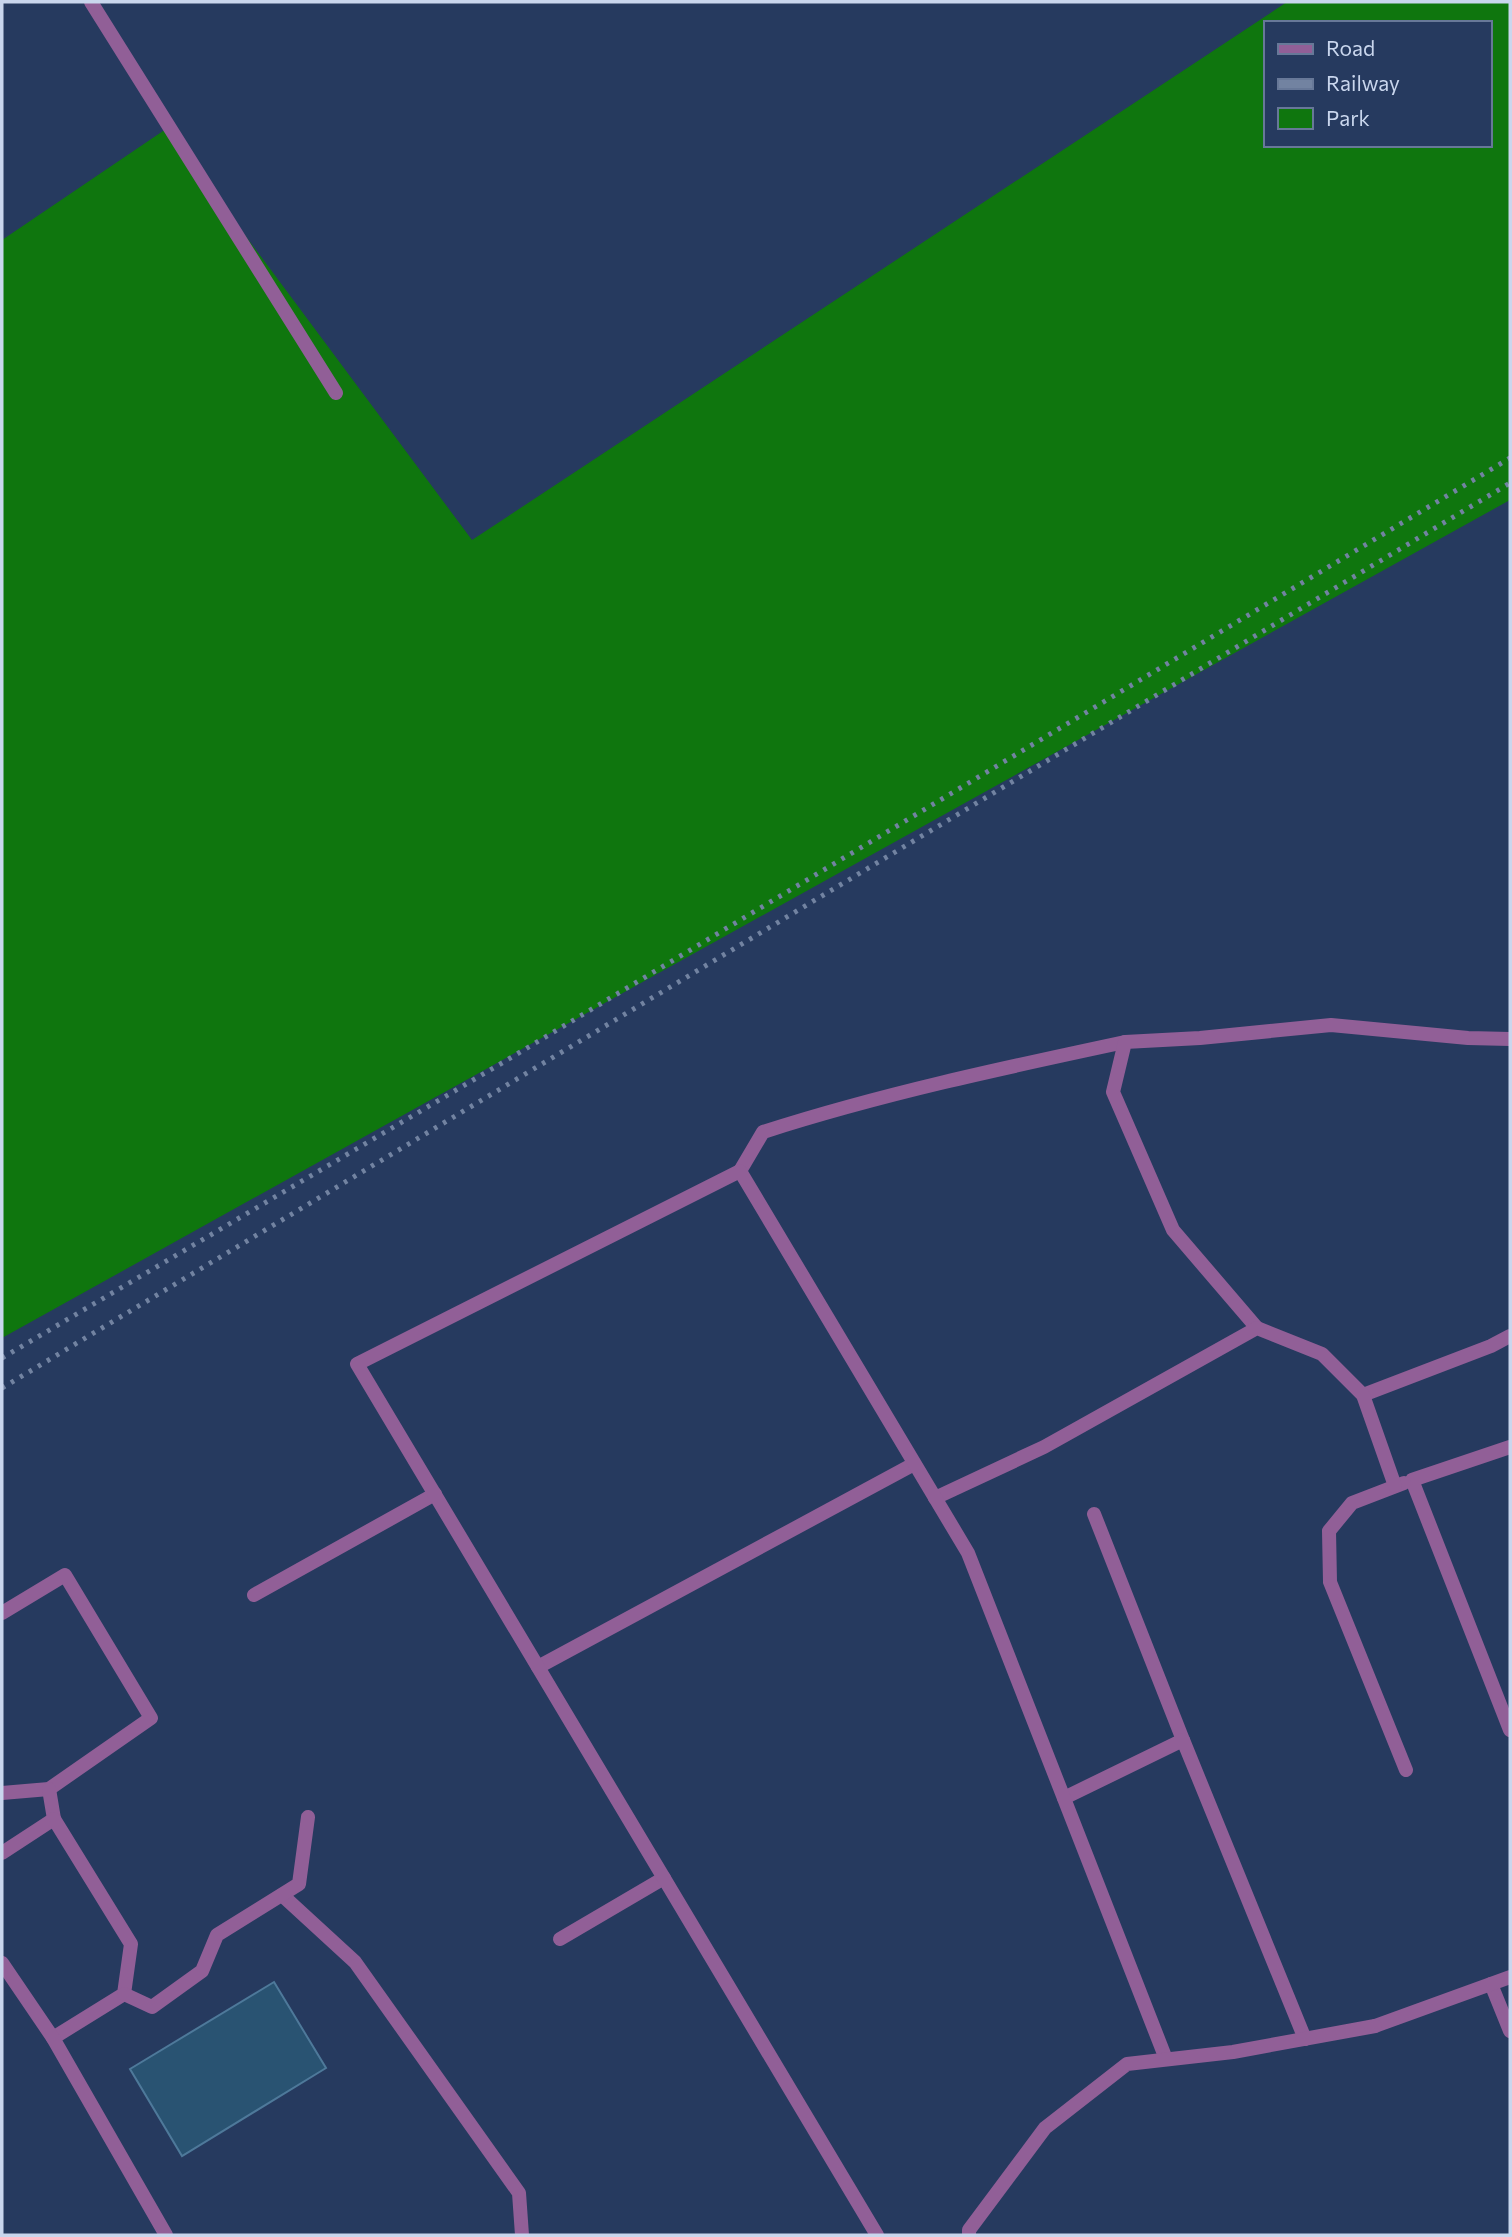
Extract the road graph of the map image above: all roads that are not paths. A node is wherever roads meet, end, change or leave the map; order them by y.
1 (91, 2) edge
2 (337, 393) dead end
3 (1510, 1039) edge
4 (1125, 1042) junction
5 (740, 1171) junction
6 (1257, 1328) junction
7 (1510, 1336) edge
8 (1363, 1395) junction
9 (1510, 1447) edge
10 (914, 1464) junction
11 (1412, 1480) junction
12 (1395, 1486) junction
13 (435, 1494) junction
14 (935, 1498) junction
15 (1094, 1514) dead end
16 (254, 1595) dead end
17 (2, 1613) edge
18 (538, 1667) junction
19 (1510, 1730) edge
20 (1183, 1741) junction
21 (1405, 1770) dead end
22 (48, 1788) junction
23 (2, 1793) edge
24 (1064, 1798) junction
25 (308, 1817) dead end
26 (54, 1819) junction
27 (2, 1853) edge
28 (664, 1878) junction
29 (282, 1895) junction
30 (559, 1939) dead end
31 (2, 1964) edge
32 (1510, 1977) edge
33 (1491, 1984) junction
34 (124, 1994) junction
35 (1510, 2031) edge
36 (53, 2038) junction
37 (1305, 2039) junction
38 (1166, 2059) junction
39 (166, 2235) edge
40 (522, 2235) edge
41 (877, 2235) edge
42 (969, 2235) edge

1 - 2 street
3 - 4 street
4 - 5 street
4 - 6 street
5 - 10 street
5 - 13 street
6 - 8 street
6 - 14 street
7 - 8 street
8 - 12 street
9 - 11 street
10 - 14 street
10 - 18 street
11 - 12 street
11 - 19 street
12 - 21 street
13 - 16 street
13 - 18 street
14 - 24 street
15 - 20 street
17 - 22 street
18 - 28 street
20 - 24 street
20 - 37 street
22 - 23 street
22 - 26 street
24 - 38 street
25 - 29 street
26 - 27 street
26 - 34 street
28 - 30 street
28 - 41 street
29 - 34 street
29 - 40 street
31 - 36 street
32 - 33 street
33 - 35 street
33 - 37 street
34 - 36 street
36 - 39 street
37 - 38 street
38 - 42 street

